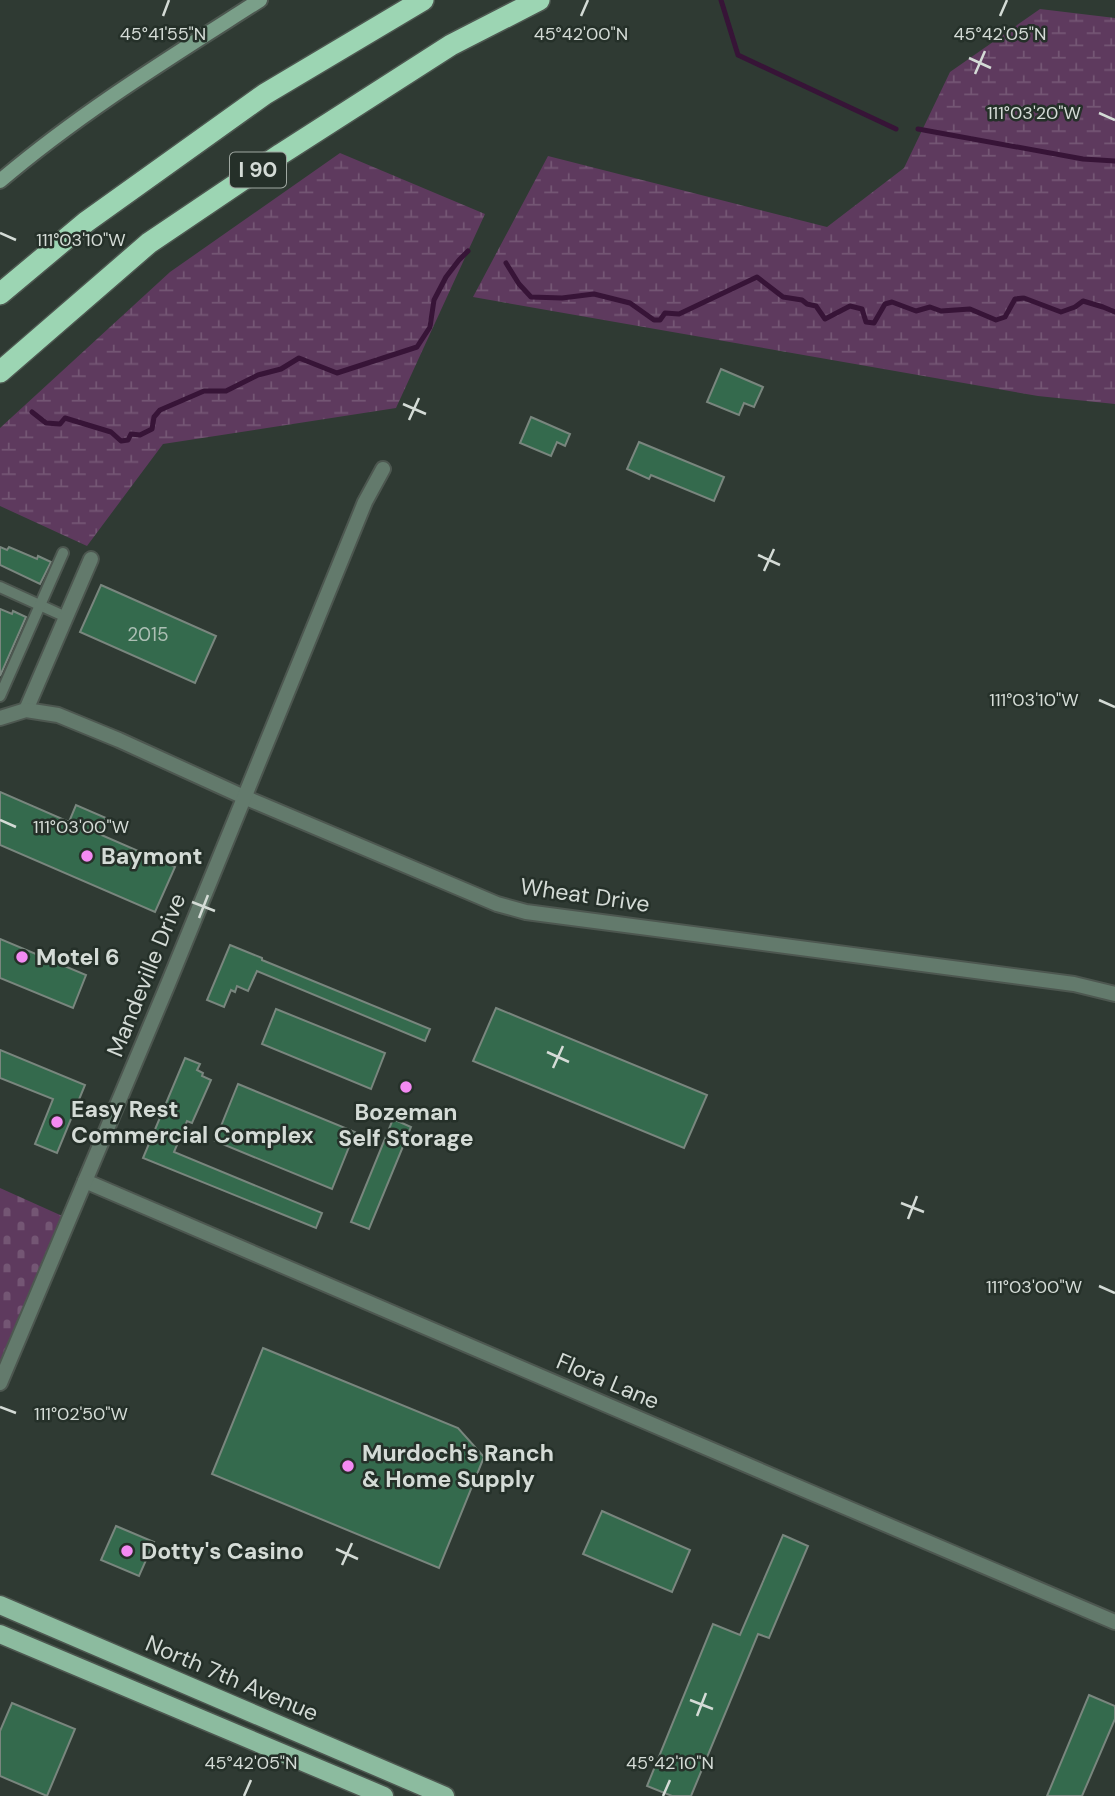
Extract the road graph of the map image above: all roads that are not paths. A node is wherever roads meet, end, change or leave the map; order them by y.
1 (260, 0) edge
2 (424, 0) edge
3 (539, 0) edge
4 (0, 181) edge
5 (0, 294) edge
6 (0, 372) edge
7 (383, 469) dead end
8 (63, 553) dead end
9 (91, 559) dead end
10 (0, 587) edge
11 (40, 605) junction
12 (66, 617) junction
13 (0, 696) edge
14 (26, 710) junction
15 (0, 718) edge
16 (244, 797) junction
17 (1115, 993) edge
18 (85, 1181) junction
19 (0, 1383) edge
20 (0, 1605) edge
21 (1115, 1622) edge
22 (0, 1634) edge
23 (384, 1796) edge
24 (445, 1796) edge

1 - 4 main road
2 - 5 highway, I 90
3 - 6 highway, I 90
7 - 16 street, Mandeville Drive
8 - 11 street
9 - 12 street
10 - 11 street
11 - 12 street
11 - 13 street
12 - 14 street
14 - 15 street, Wheat Drive
14 - 16 street, Wheat Drive
16 - 17 street, Wheat Drive
16 - 18 street, Mandeville Drive
18 - 19 street, Mandeville Drive
18 - 21 street, Flora Lane
20 - 24 main road, North 7th Avenue
22 - 23 main road

